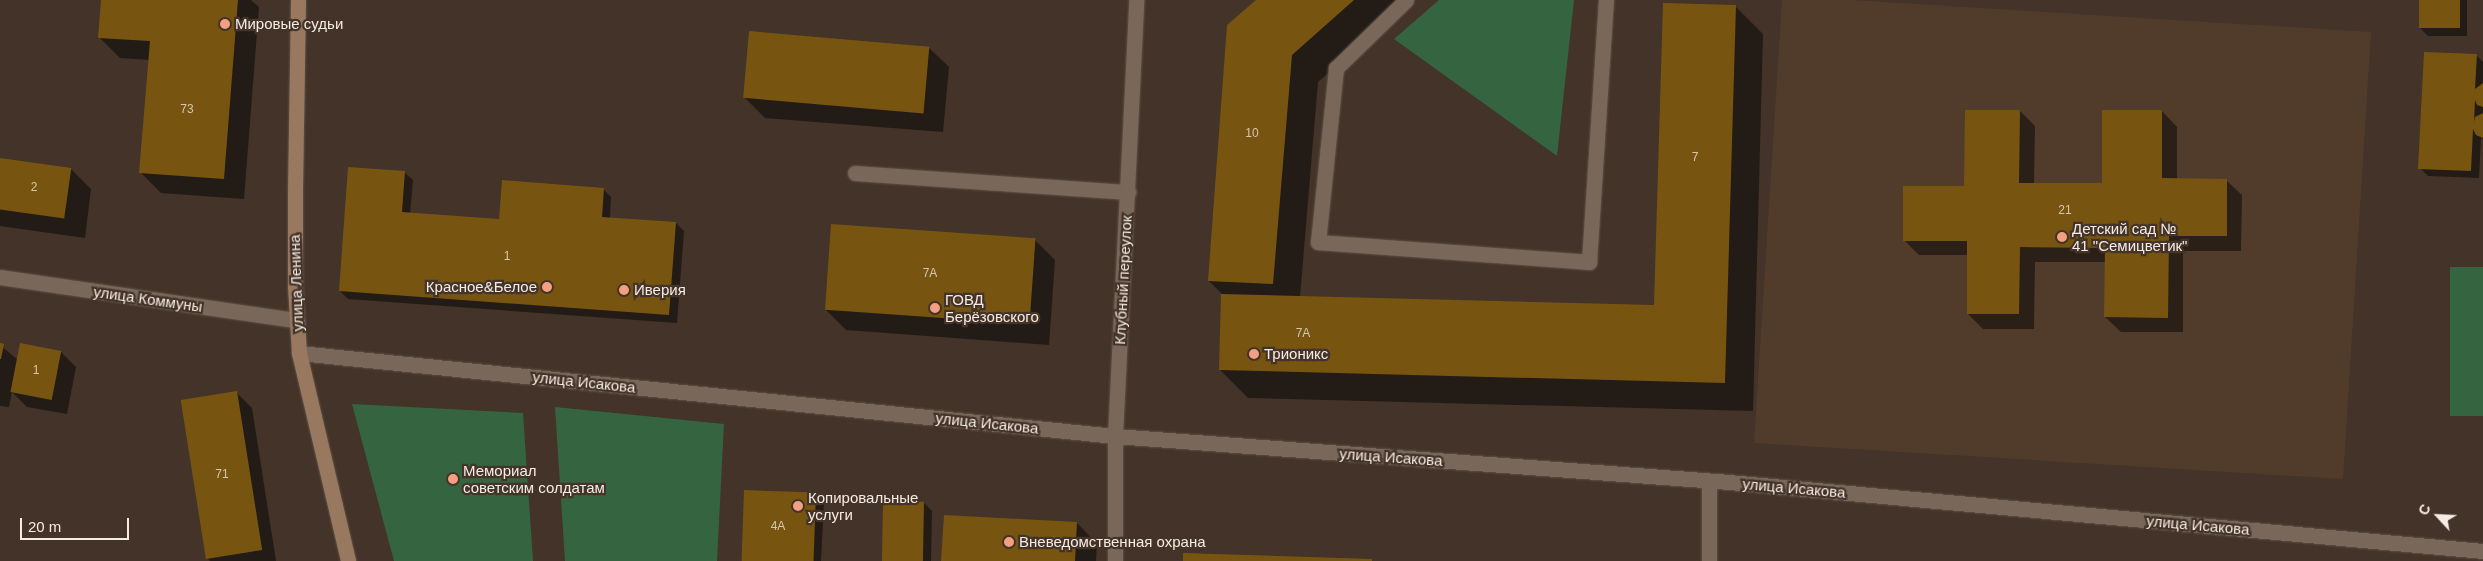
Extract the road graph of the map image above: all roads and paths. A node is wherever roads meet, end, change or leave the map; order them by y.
1 (298, 0) edge
2 (1136, 0) edge
3 (1406, 0) edge
4 (1606, 0) edge
5 (855, 172) dead end
6 (1128, 192) junction
7 (0, 277) edge
8 (296, 320) junction
9 (299, 353) junction
10 (1115, 436) junction
11 (1709, 481) junction
12 (2483, 551) edge
13 (348, 561) edge
14 (1115, 561) edge
15 (1709, 561) edge

1 - 8 main road, улица Ленина
2 - 6 street, Клубный переулок
3 - 4 street
5 - 6 street
6 - 10 street, Клубный переулок
7 - 8 street, улица Коммуны
8 - 9 main road, улица Ленина
9 - 10 street, улица Исакова
9 - 13 main road, улица Ленина
10 - 11 street, улица Исакова
10 - 14 street, Клубный переулок
11 - 12 street, улица Исакова
11 - 15 street

